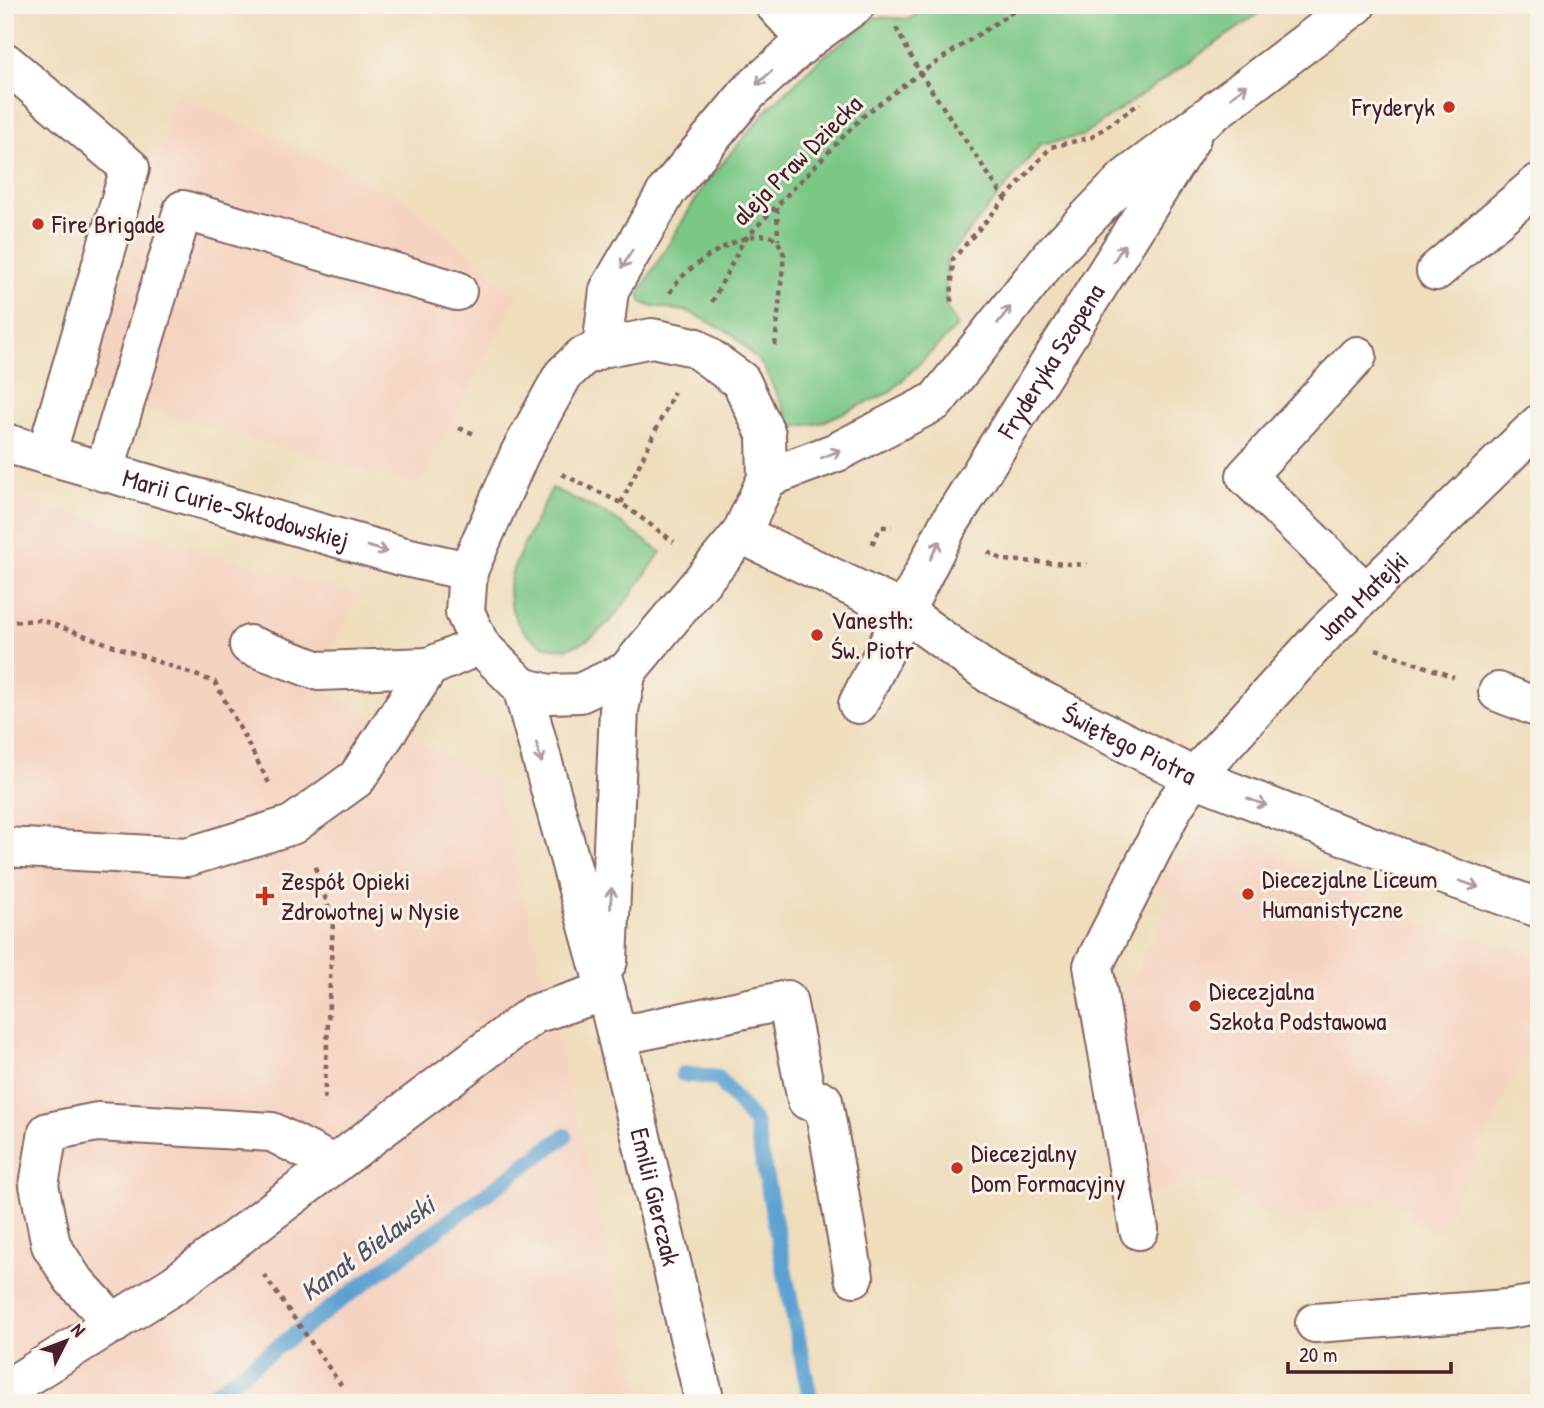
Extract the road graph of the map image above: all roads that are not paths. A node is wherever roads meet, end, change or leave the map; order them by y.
1 (775, 5) edge
2 (1356, 5) edge
3 (873, 11) edge
4 (807, 40) junction
5 (5, 62) edge
6 (1205, 116) junction
7 (1539, 183) edge
8 (1436, 271) dead end
9 (457, 291) dead end
10 (602, 348) junction
11 (1357, 356) dead end
12 (1539, 424) edge
13 (5, 443) edge
14 (47, 455) junction
15 (104, 472) junction
16 (767, 478) junction
17 (741, 534) junction
18 (468, 571) junction
19 (1366, 593) junction
20 (903, 611) junction
21 (249, 645) dead end
22 (480, 645) junction
23 (429, 667) junction
24 (627, 671) junction
25 (522, 687) junction
26 (1498, 692) road end
27 (858, 704) dead end
28 (1539, 708) edge
29 (1194, 777) junction
30 (5, 847) edge
31 (1539, 908) edge
32 (606, 991) junction
33 (618, 1035) junction
34 (333, 1164) junction
35 (1139, 1230) dead end
36 (854, 1277) dead end
37 (1539, 1304) edge
38 (1315, 1323) dead end
39 (114, 1324) junction
40 (5, 1390) edge
41 (705, 1403) edge

1 - 4 street
6 -> 2 street, Fryderyka Szopena
3 - 4 street
4 -> 10 street
5 - 14 street
16 -> 6 street, Fryderyka Szopena
20 -> 6 street, Fryderyka Szopena
7 - 8 street
9 - 15 street
10 - 16 street
10 - 18 street
11 - 19 street
12 - 19 street, Jana Matejki
13 - 14 street, Marii Curie-Skłodowskiej
14 - 15 street, Marii Curie-Skłodowskiej
15 -> 18 street, Marii Curie-Skłodowskiej
16 - 17 street
17 - 20 street, Świętego Piotra
17 - 24 street
18 - 22 street
19 - 29 street, Jana Matejki
20 - 27 street, Fryderyka Szopena
20 - 29 street, Świętego Piotra
21 - 23 street
22 - 23 street
22 - 25 street
23 - 30 street
24 - 25 street
32 -> 24 street, Emilii Gierczak
25 -> 32 street, Emilii Gierczak
26 - 28 street
29 -> 31 street, Świętego Piotra
29 - 35 street, Jana Matejki
32 - 33 street, Emilii Gierczak
32 - 34 street
33 - 36 street
33 - 41 street, Emilii Gierczak
34 - 39 street
34 - 39 street
37 - 38 street
39 - 40 street

